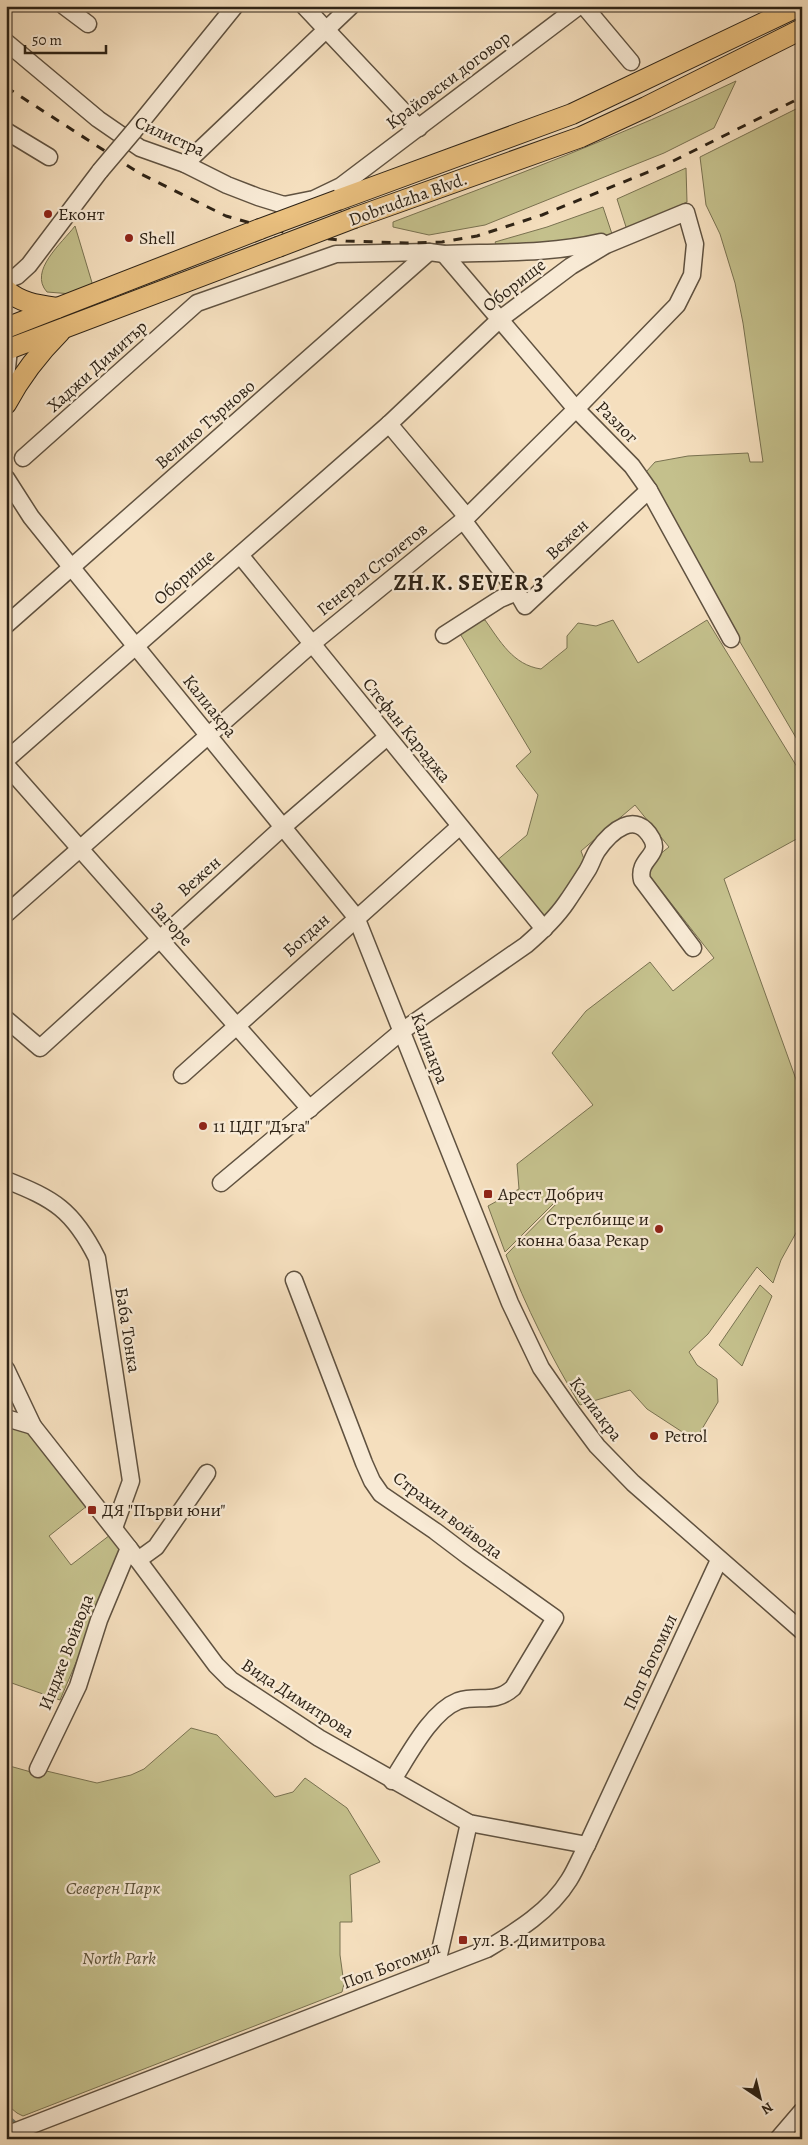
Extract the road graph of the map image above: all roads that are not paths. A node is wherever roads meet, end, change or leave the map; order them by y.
1 (64, 6) edge
2 (235, 6) edge
3 (304, 6) edge
4 (351, 6) edge
5 (579, 6) edge
6 (584, 6) edge
7 (799, 6) edge
8 (88, 24) dead end
9 (802, 29) edge
10 (328, 31) junction
11 (6, 42) edge
12 (631, 62) dead end
13 (419, 128) junction
14 (6, 131) edge
15 (49, 157) dead end
16 (185, 164) junction
17 (340, 193) junction
18 (686, 212) joint
19 (625, 237) junction
20 (437, 253) junction
21 (170, 265) junction
22 (6, 280) edge
23 (176, 286) junction
24 (6, 290) edge
25 (6, 307) edge
26 (59, 308) junction
27 (499, 320) junction
28 (8, 328) edge
29 (65, 328) junction
30 (8, 350) edge
31 (6, 378) edge
32 (6, 404) edge
33 (576, 410) junction
34 (389, 424) junction
35 (23, 458) dead end
36 (6, 478) edge
37 (649, 490) junction
38 (465, 518) junction
39 (240, 555) junction
40 (72, 568) junction
41 (517, 592) junction
42 (6, 625) edge
43 (444, 635) dead end
44 (731, 639) dead end
45 (313, 643) junction
46 (136, 646) junction
47 (208, 735) junction
48 (387, 737) junction
49 (6, 760) edge
50 (6, 765) edge
51 (283, 827) junction
52 (459, 827) junction
53 (79, 849) junction
54 (6, 914) edge
55 (356, 917) junction
56 (544, 929) junction
57 (159, 939) junction
58 (692, 948) dead end
59 (6, 1018) edge
60 (235, 1025) junction
61 (402, 1031) junction
62 (182, 1074) dead end
63 (310, 1109) junction
64 (6, 1180) edge
65 (222, 1183) dead end
66 (294, 1280) dead end
67 (6, 1369) edge
68 (6, 1418) edge
69 (32, 1426) junction
70 (207, 1473) dead end
71 (114, 1528) junction
72 (134, 1554) junction
73 (719, 1560) junction
74 (802, 1631) edge
75 (38, 1769) dead end
76 (392, 1781) junction
77 (469, 1823) junction
78 (587, 1845) junction
79 (436, 1968) junction
80 (802, 2111) edge
81 (7, 2135) edge
82 (778, 2139) edge

1 - 8 street
2 - 22 street, bridge
3 - 10 street
4 - 10 street
5 - 13 street, Крайовски договор
6 - 12 street
7 - 17 main road, Dobrudzha Blvd.
9 - 23 main road, Dobrudzha Blvd., bridge
10 - 13 street
10 - 16 street
11 - 16 street, Силистра
13 - 17 street, Крайовски договор
14 - 15 street
16 - 17 street, Силистра
17 - 21 main road, Dobrudzha Blvd., bridge
18 - 19 street, Оборище
18 - 33 street, Генерал Столетов
19 - 20 street
19 - 27 street, Оборище
20 - 27 street, Разлог
20 - 35 street, Хаджи Димитър
20 - 40 street, Велико Търново
21 - 23 main road
21 - 26 main road, Dobrudzha Blvd.
23 - 29 main road, Dobrudzha Blvd.
24 - 26 main road
25 - 28 main road
26 - 28 main road, Dobrudzha Blvd.
27 - 33 street, Разлог
27 - 34 street, Оборище
28 - 30 main road
29 - 30 main road, Dobrudzha Blvd.
29 - 32 main road
30 - 31 street
33 - 37 street, Разлог
33 - 38 street, Генерал Столетов
34 - 38 street
34 - 39 street, Оборище
36 - 40 street, Калиакра
37 - 41 street, Вежен
37 - 44 street, Разлог
38 - 41 street, Вежен
38 - 45 street, Генерал Столетов
39 - 45 street, Стефан Караджа
39 - 46 street, Оборище
40 - 42 street, Велико Търново
40 - 46 street, Калиакра
41 - 43 street
45 - 47 street, Генерал Столетов
45 - 48 street, Стефан Караджа
46 - 47 street, Калиакра
46 - 49 street, Оборище
47 - 51 street, Калиакра
47 - 53 street, Генерал Столетов
48 - 51 street, Вежен
48 - 52 street, Стефан Караджа
50 - 53 street, Загоре
51 - 55 street, Калиакра
51 - 57 street, Вежен
52 - 55 street, Богдан
52 - 56 street, Стефан Караджа
53 - 54 street, Генерал Столетов
53 - 57 street, Загоре
55 - 60 street, Богдан
55 - 61 street, Калиакра
56 - 58 street
56 - 61 street
57 - 59 street, Вежен
57 - 60 street, Загоре
60 - 62 street, Богдан
60 - 63 street, Загоре
61 - 63 street
61 - 73 street, Калиакра
63 - 65 street
64 - 71 street, Баба Тонка
66 - 76 street, Страхил войвода
67 - 69 street, Вида Димитрова
68 - 69 street
69 - 71 street, Вида Димитрова
70 - 72 street, Индже Войвода
71 - 72 street, Вида Димитрова
72 - 75 street, Индже Войвода
72 - 76 street, Вида Димитрова
73 - 74 street, Калиакра
73 - 78 street, Поп Богомил
76 - 77 street, Вида Димитрова
77 - 78 street, Вида Димитрова
77 - 79 street
78 - 79 street, Поп Богомил
79 - 81 street, Поп Богомил
80 - 82 street

